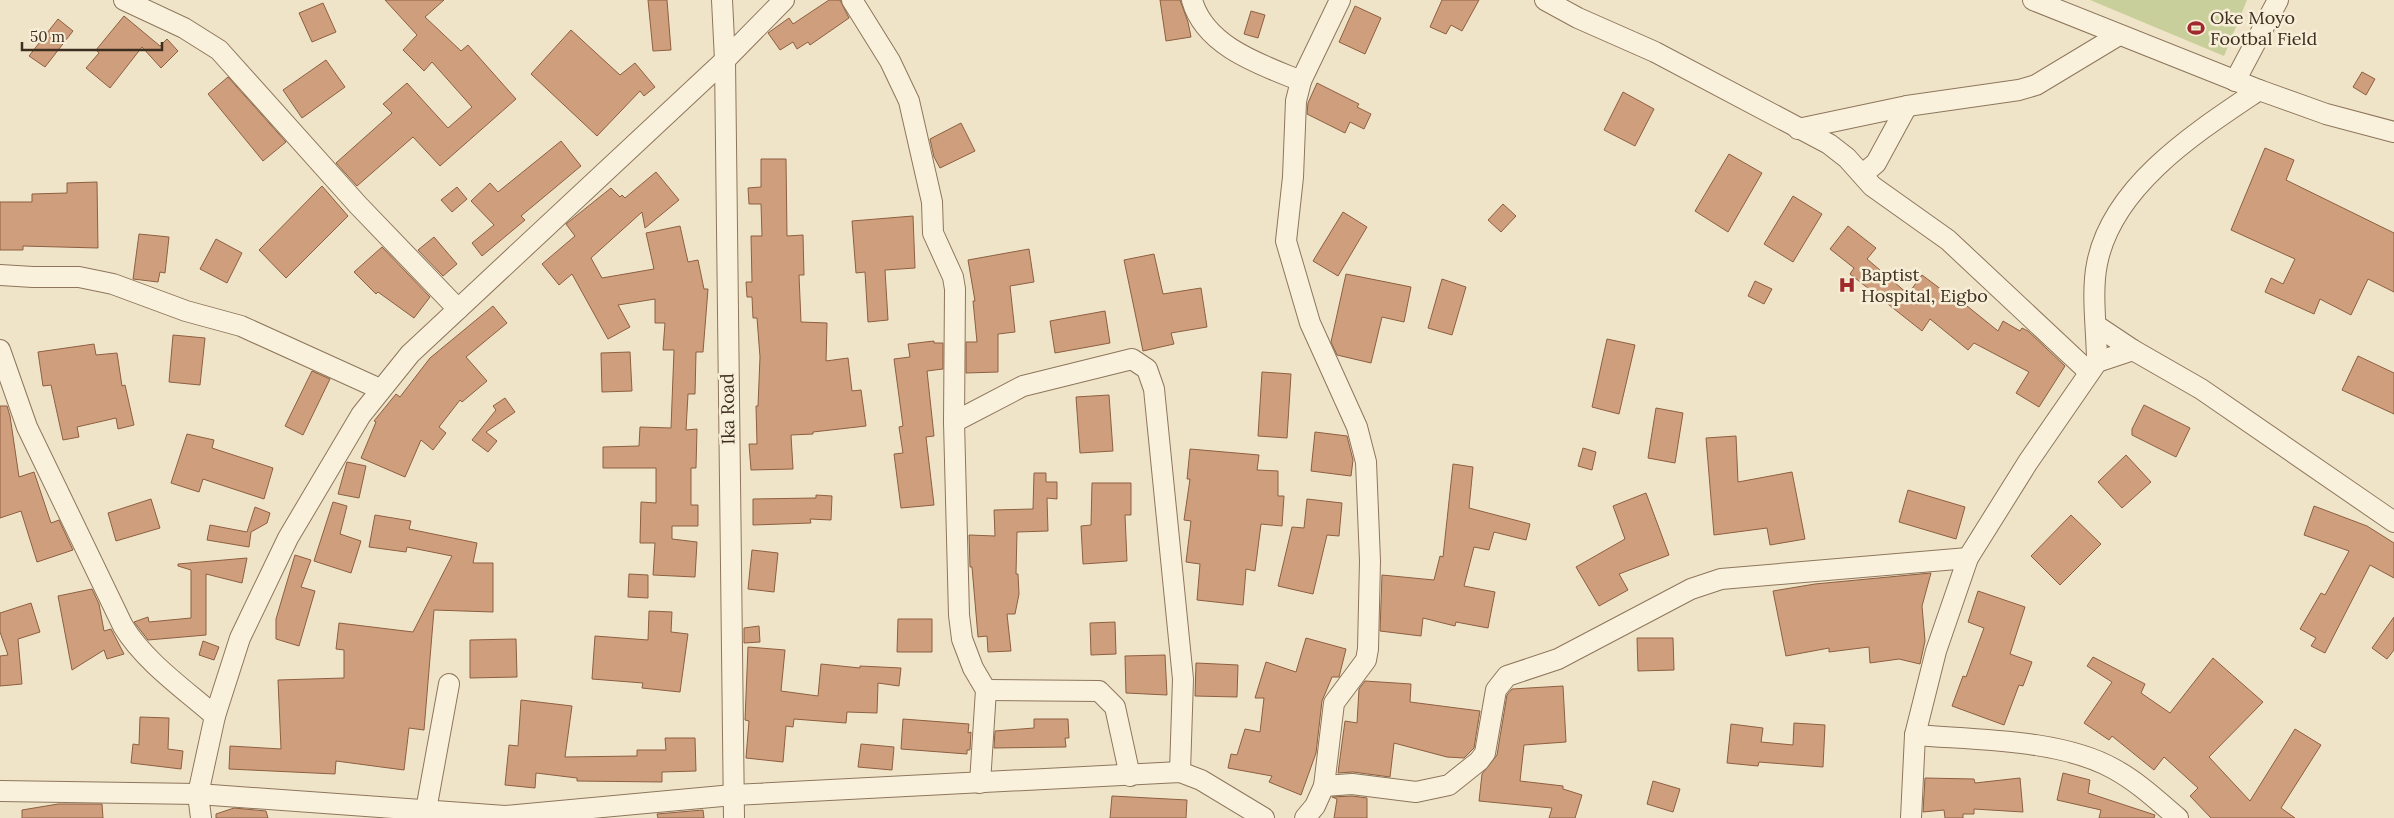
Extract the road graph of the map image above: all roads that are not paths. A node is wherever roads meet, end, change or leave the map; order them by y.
1 (124, 0) edge
2 (722, 0) edge
3 (784, 0) edge
4 (852, 0) edge
5 (1192, 0) edge
6 (1340, 0) edge
7 (1544, 0) edge
8 (2033, 0) edge
9 (2278, 0) edge
10 (2120, 35) junction
11 (725, 60) junction
12 (1301, 81) junction
13 (2235, 81) junction
14 (2259, 90) junction
15 (1907, 106) junction
16 (1798, 129) junction
17 (2394, 132) edge
18 (1863, 174) junction
19 (0, 275) edge
20 (458, 309) junction
21 (2097, 326) junction
22 (0, 350) edge
23 (2133, 350) junction
24 (2093, 367) junction
25 (380, 389) junction
26 (954, 422) junction
27 (2394, 522) edge
28 (1968, 558) junction
29 (449, 684) dead end
30 (986, 690) junction
31 (215, 716) junction
32 (1915, 735) junction
33 (1180, 772) junction
34 (1130, 776) junction
35 (980, 783) junction
36 (1324, 786) junction
37 (0, 791) edge
38 (198, 794) junction
39 (733, 795) junction
40 (426, 810) junction
41 (201, 818) edge
42 (734, 818) edge
43 (1264, 818) edge
44 (1305, 818) edge
45 (1911, 818) edge
46 (2178, 818) edge

1 - 20 street
2 - 11 street, Ika Road
3 - 11 street
4 - 26 street
5 - 12 street
6 - 12 street
7 - 16 street
8 - 10 street
9 - 13 street
10 - 13 street
10 - 15 street
11 - 20 street
11 - 39 street, Ika Road
12 - 36 street
13 - 14 street
14 - 17 street
14 - 21 street
15 - 16 street
15 - 18 street
16 - 18 street
18 - 24 street
19 - 25 street
20 - 25 street
21 - 23 street
21 - 24 street
22 - 31 street
23 - 24 street
23 - 27 street
24 - 28 street
25 - 31 street
26 - 30 street
26 - 33 street
28 - 32 street
28 - 36 street
29 - 40 street
30 - 34 street
30 - 35 street
31 - 38 street
32 - 45 street
32 - 46 street
33 - 34 street
33 - 43 street
34 - 35 street
35 - 39 street
36 - 44 street
37 - 38 street
38 - 40 street
38 - 41 street
39 - 40 street
39 - 42 street, Ika Road

